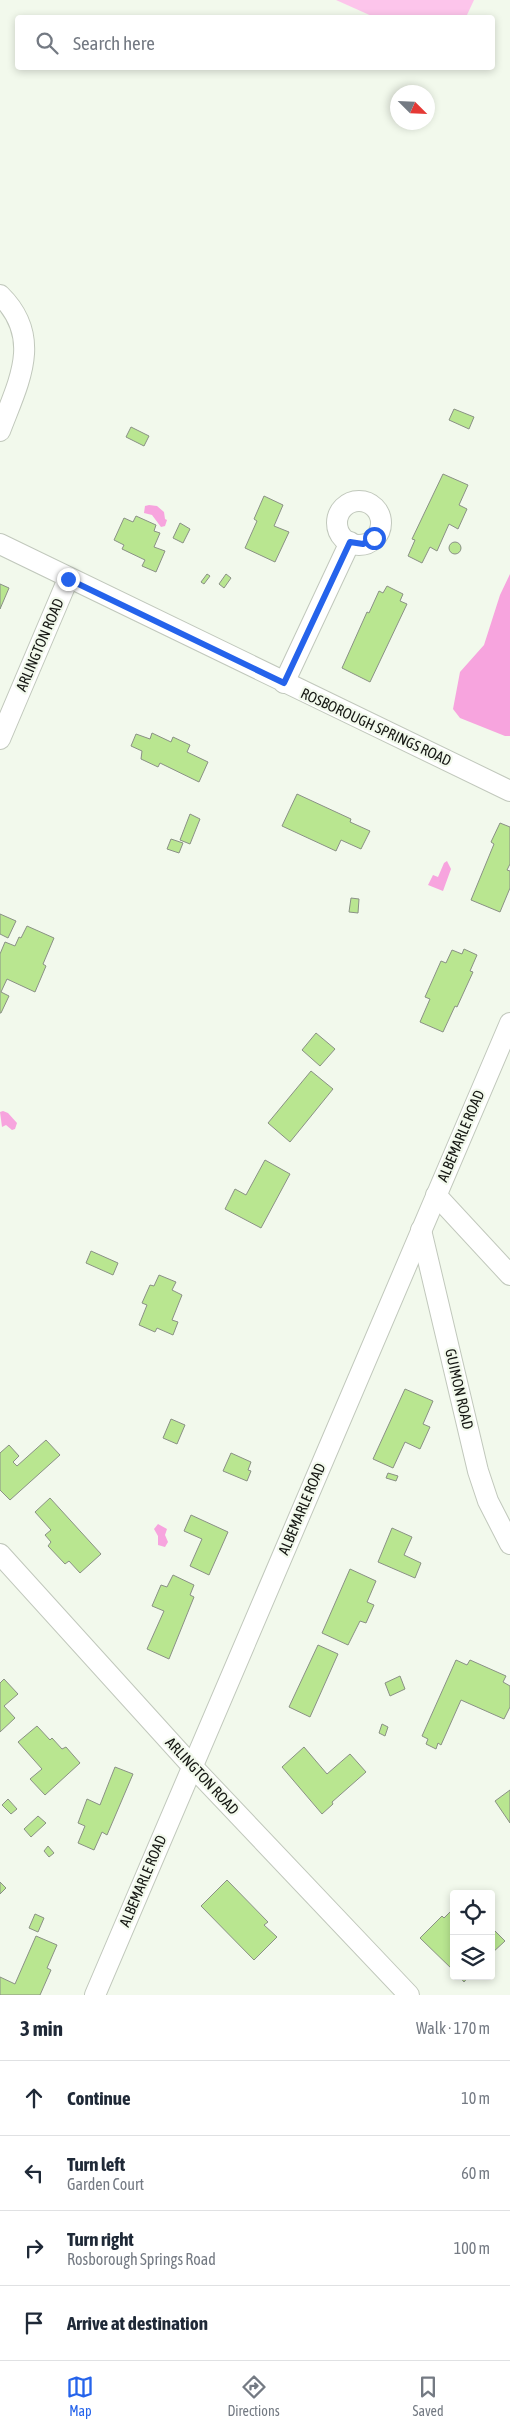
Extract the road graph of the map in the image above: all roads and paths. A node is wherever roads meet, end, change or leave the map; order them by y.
1 (0, 295) edge
2 (0, 432) edge
3 (350, 542) dead end
4 (0, 544) edge
5 (68, 579) junction
6 (284, 683) junction
7 (0, 740) edge
8 (510, 791) edge
9 (510, 1023) edge
10 (436, 1195) junction
11 (421, 1230) junction
12 (510, 1276) edge
13 (510, 1544) edge
14 (0, 1554) edge
15 (192, 1766) junction
16 (95, 1995) edge
17 (409, 1995) edge

1 - 2 street
3 - 6 street
4 - 5 street, ROSBOROUGH SPRINGS ROAD
5 - 6 street, ROSBOROUGH SPRINGS ROAD
5 - 7 street, ARLINGTON ROAD
6 - 8 street, ROSBOROUGH SPRINGS ROAD
9 - 10 street, ALBEMARLE ROAD
10 - 11 street, ALBEMARLE ROAD
10 - 12 street
11 - 13 street, GUIMON ROAD
11 - 15 street, ALBEMARLE ROAD
14 - 15 street, ARLINGTON ROAD
15 - 16 street, ALBEMARLE ROAD
15 - 17 street, ARLINGTON ROAD

